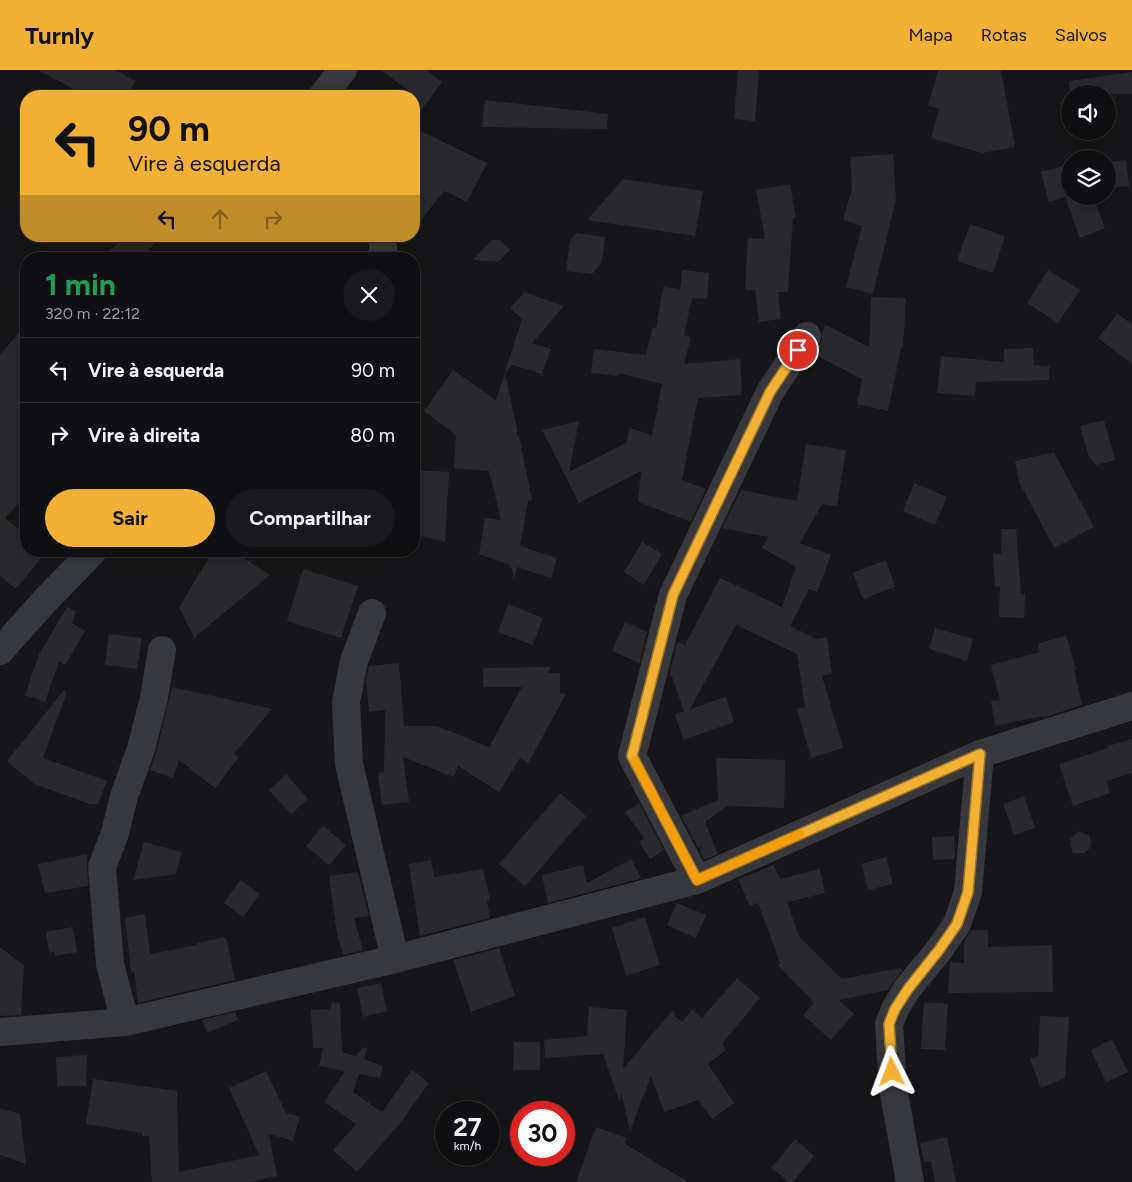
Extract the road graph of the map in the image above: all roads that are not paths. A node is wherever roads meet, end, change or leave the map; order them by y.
1 (343, 70) edge
2 (320, 87) edge
3 (807, 336) dead end
4 (88, 557) edge
5 (372, 613) dead end
6 (162, 650) dead end
7 (0, 651) edge
8 (1132, 706) edge
9 (980, 754) junction
10 (697, 880) junction
11 (395, 959) junction
12 (125, 1022) junction
13 (0, 1032) edge
14 (910, 1182) edge

1 - 2 street
3 - 10 street
4 - 7 street
5 - 11 street
6 - 12 street
8 - 9 street
9 - 10 street
9 - 14 street
10 - 11 street
11 - 12 street
12 - 13 street

